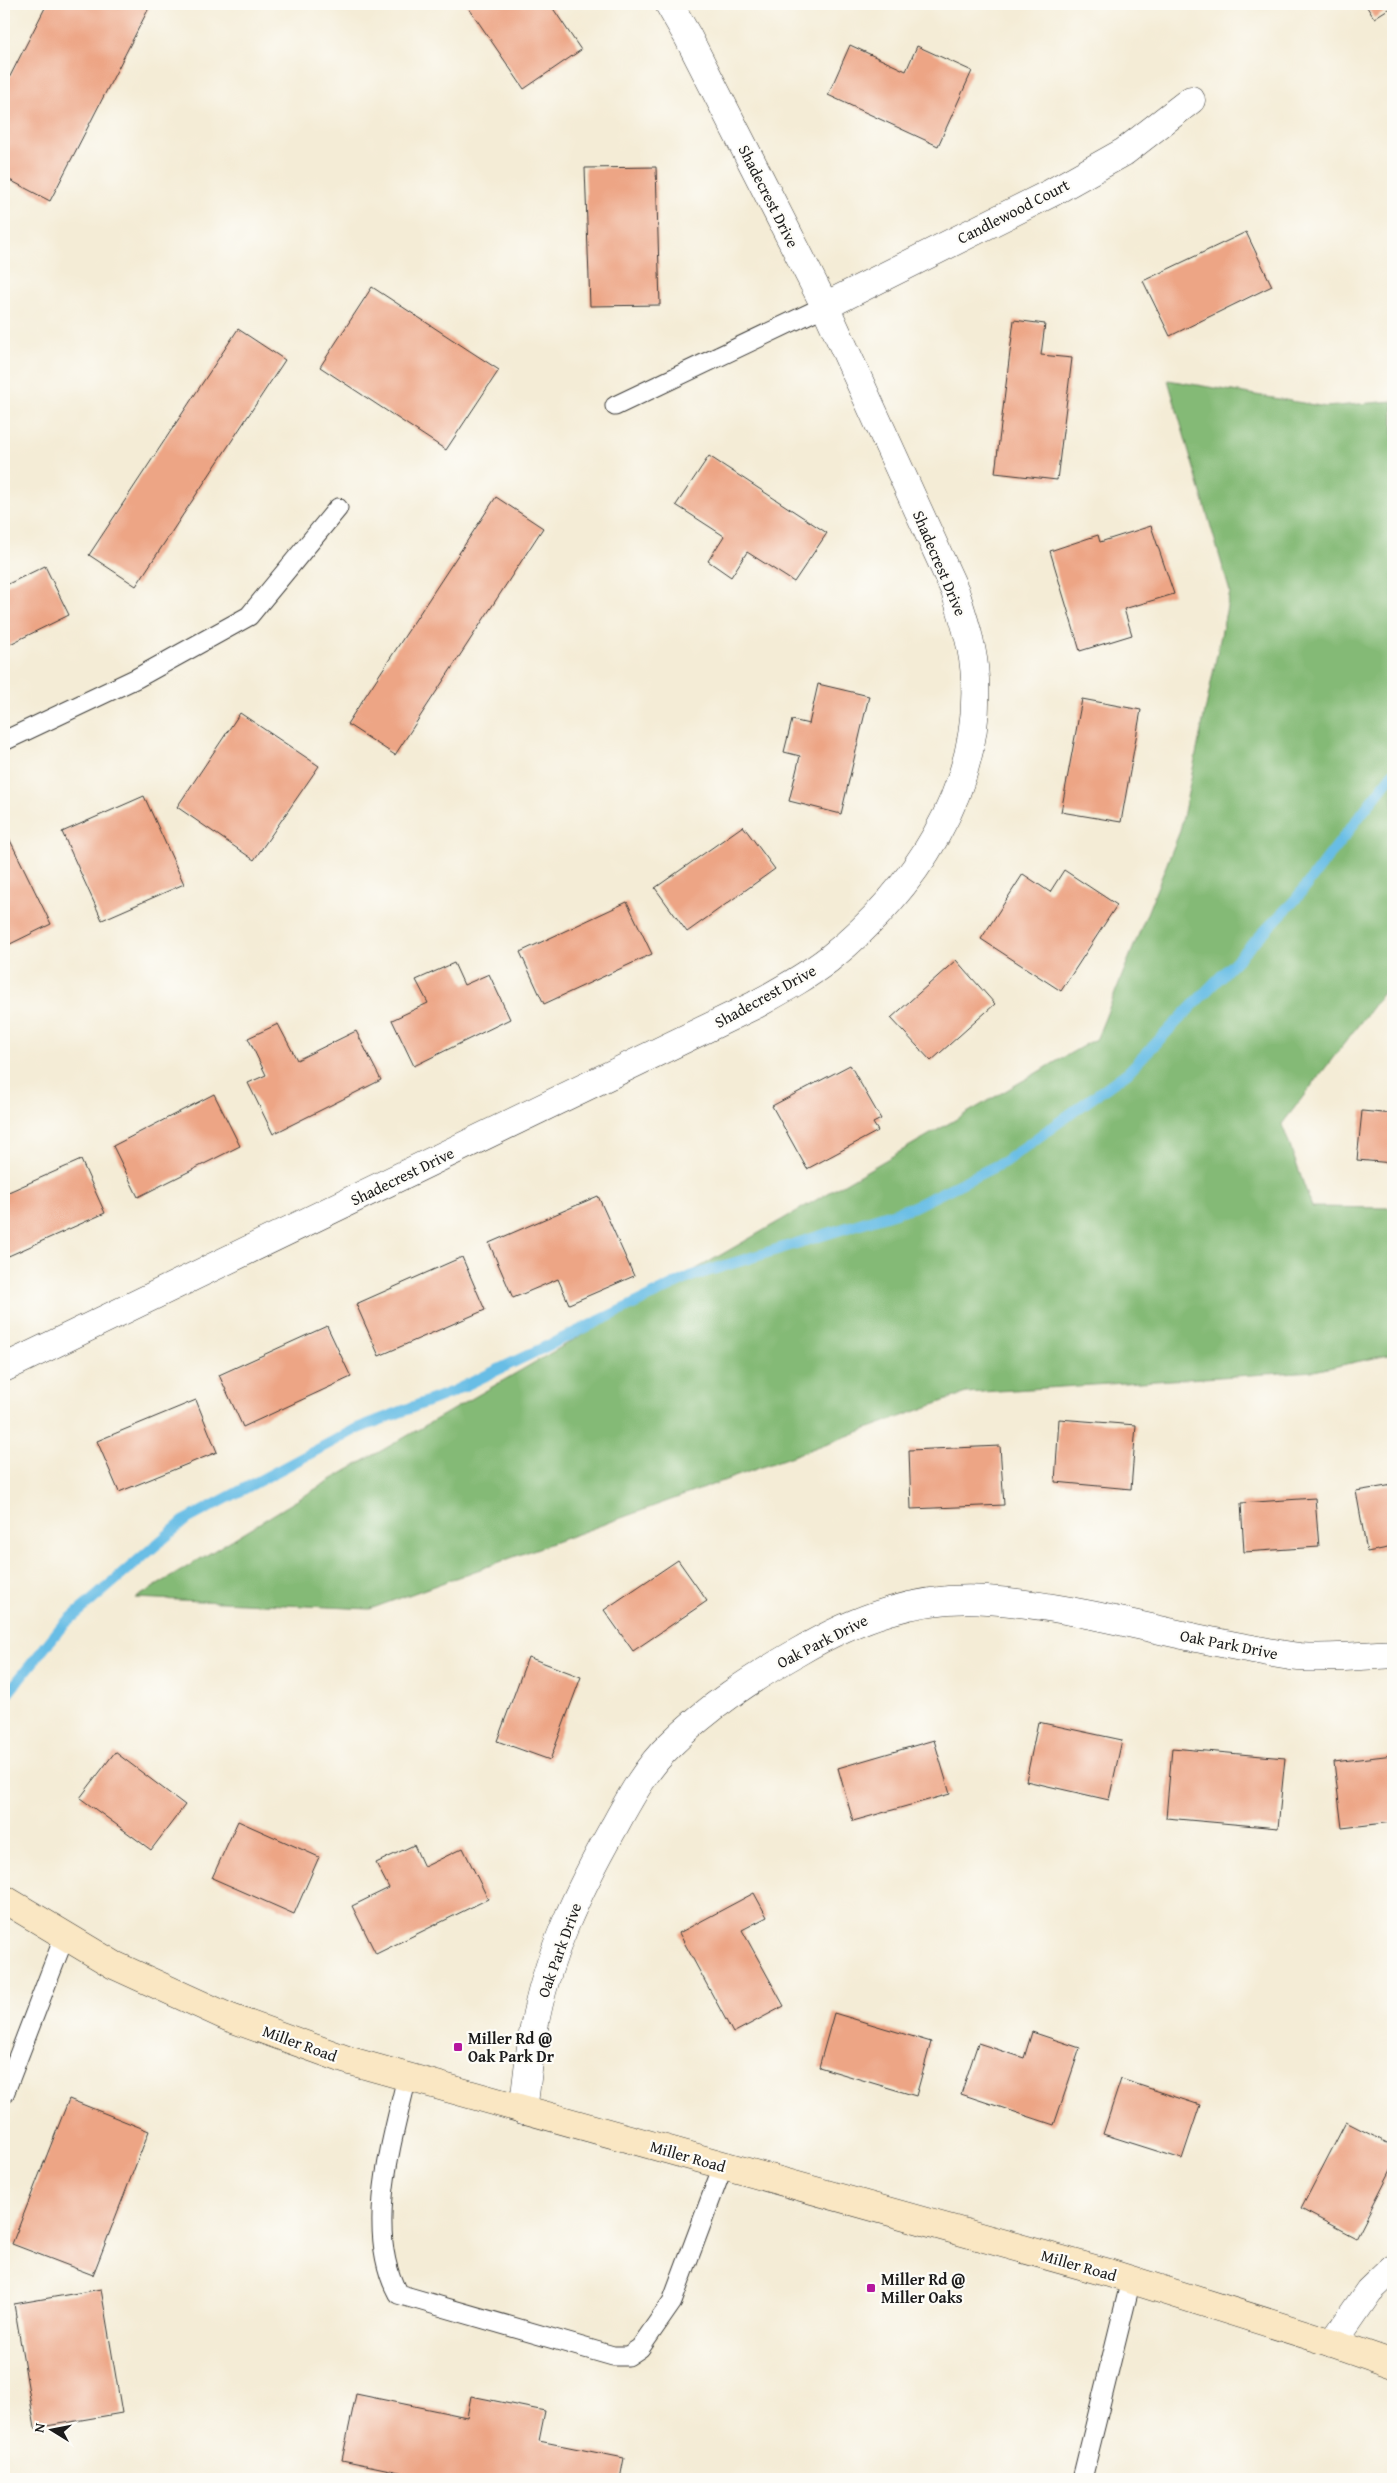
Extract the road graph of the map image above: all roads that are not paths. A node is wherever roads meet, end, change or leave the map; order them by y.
1 (669, 4) edge
2 (1190, 100) dead end
3 (825, 306) junction
4 (615, 406) dead end
5 (338, 508) dead end
6 (4, 741) edge
7 (4, 1368) edge
8 (1393, 1654) edge
9 (4, 1899) edge
10 (65, 1935) junction
11 (407, 2077) junction
12 (4, 2094) edge
13 (523, 2110) junction
14 (723, 2166) junction
15 (1393, 2268) edge
16 (1131, 2280) junction
17 (1334, 2343) junction
18 (1393, 2364) edge
19 (1082, 2479) edge

1 - 3 street, Shadecrest Drive
2 - 3 street, Candlewood Court
3 - 4 lane
3 - 7 street, Shadecrest Drive
5 - 6 lane
8 - 13 street, Oak Park Drive
9 - 10 street, Miller Road
10 - 11 street, Miller Road
10 - 12 lane
11 - 13 street, Miller Road
11 - 14 lane
13 - 14 street, Miller Road
14 - 16 street, Miller Road
15 - 17 street
16 - 17 street, Miller Road
16 - 19 lane
17 - 18 street, Miller Road

